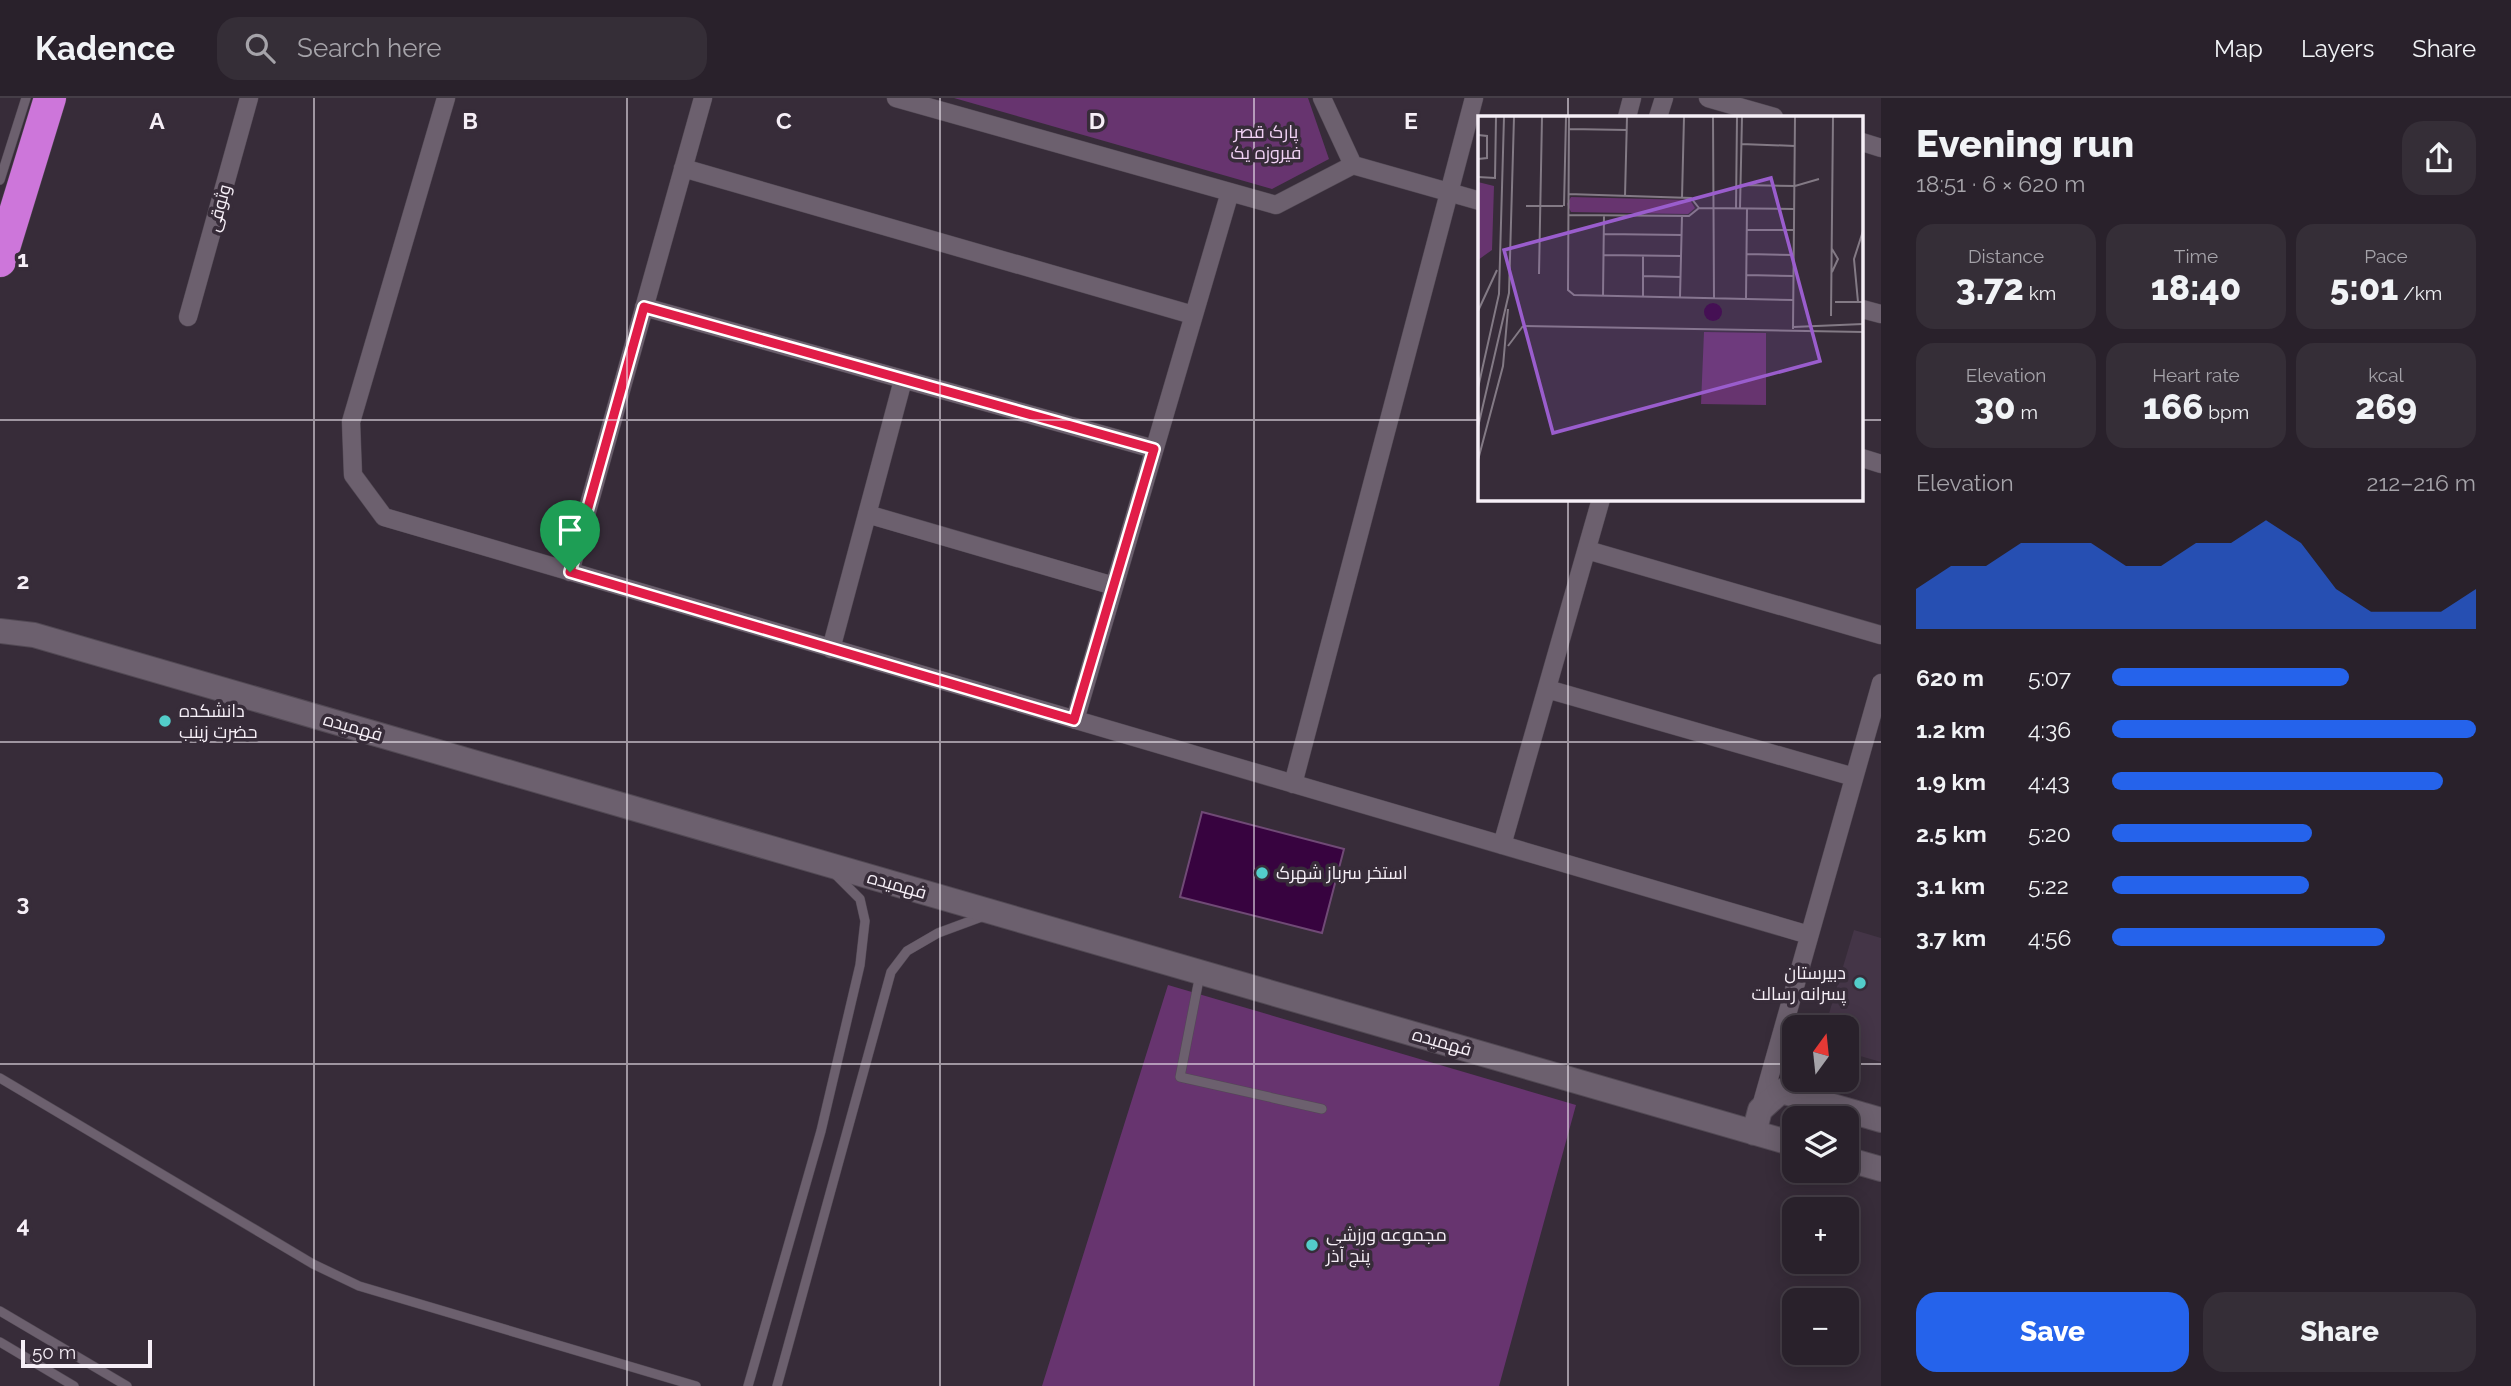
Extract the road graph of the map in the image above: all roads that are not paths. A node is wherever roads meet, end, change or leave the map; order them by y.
1 (26, 98) edge
2 (50, 98) edge
3 (249, 98) edge
4 (446, 98) edge
5 (703, 98) edge
6 (896, 98) edge
7 (1322, 98) edge
8 (1474, 98) edge
9 (1632, 98) edge
10 (1664, 98) edge
11 (1708, 98) edge
12 (1627, 116) edge
13 (1658, 116) edge
14 (1771, 116) edge
15 (1864, 143) edge
16 (1881, 148) edge
17 (1353, 165) junction
18 (683, 168) junction
19 (0, 180) edge
20 (1230, 192) junction
21 (1449, 192) junction
22 (1478, 200) edge
23 (0, 261) edge
24 (644, 307) junction
25 (1864, 310) edge
26 (1881, 314) edge
27 (1193, 315) junction
28 (188, 317) dead end
29 (903, 380) junction
30 (1154, 449) junction
31 (1864, 459) edge
32 (1881, 464) edge
33 (1601, 500) edge
34 (867, 514) junction
35 (1587, 550) junction
36 (570, 572) junction
37 (1114, 586) junction
38 (0, 631) edge
39 (1881, 635) edge
40 (831, 649) junction
41 (1881, 682) edge
42 (1547, 689) junction
43 (1074, 720) junction
44 (1854, 777) junction
45 (1293, 784) junction
46 (1502, 845) junction
47 (825, 864) junction
48 (993, 913) junction
49 (1810, 935) junction
50 (1200, 972) junction
51 (0, 1078) edge
52 (1322, 1110) dead end
53 (1881, 1119) edge
54 (1757, 1121) junction
55 (1782, 1137) edge
56 (1859, 1163) edge
57 (1881, 1170) edge
58 (0, 1311) edge
59 (0, 1342) edge
60 (674, 1383) edge
61 (74, 1386) edge
62 (127, 1386) edge
63 (696, 1386) edge
64 (748, 1386) edge
65 (777, 1386) edge

1 - 19 lane
2 - 23 highway
3 - 28 street, وثوقی
4 - 36 street
5 - 18 street
6 - 20 street
7 - 17 street
8 - 21 street
9 - 12 street
10 - 13 street
11 - 14 street
15 - 16 street
17 - 20 street
17 - 21 street
18 - 24 street
18 - 27 street
20 - 27 street
21 - 22 street
21 - 45 street
24 - 29 street
24 - 36 street
25 - 26 street
27 - 30 street
29 - 30 street
29 - 34 street
30 - 37 street
31 - 32 street
33 - 35 street
34 - 37 street
34 - 40 street
35 - 39 street
35 - 42 street
36 - 40 street
37 - 43 street
38 - 47 main road, فهمیده
40 - 43 street
41 - 44 street
42 - 44 street
42 - 46 street
43 - 45 street
44 - 49 street
45 - 46 street
46 - 49 street
47 - 48 main road, فهمیده
47 - 64 lane
48 - 50 main road, فهمیده
48 - 65 lane
49 - 54 street
50 - 52 lane
50 - 54 main road, فهمیده
51 - 60 lane
53 - 54 main road
54 - 55 main road, فهمیده
56 - 57 main road
58 - 62 lane
59 - 61 lane
60 - 63 lane

